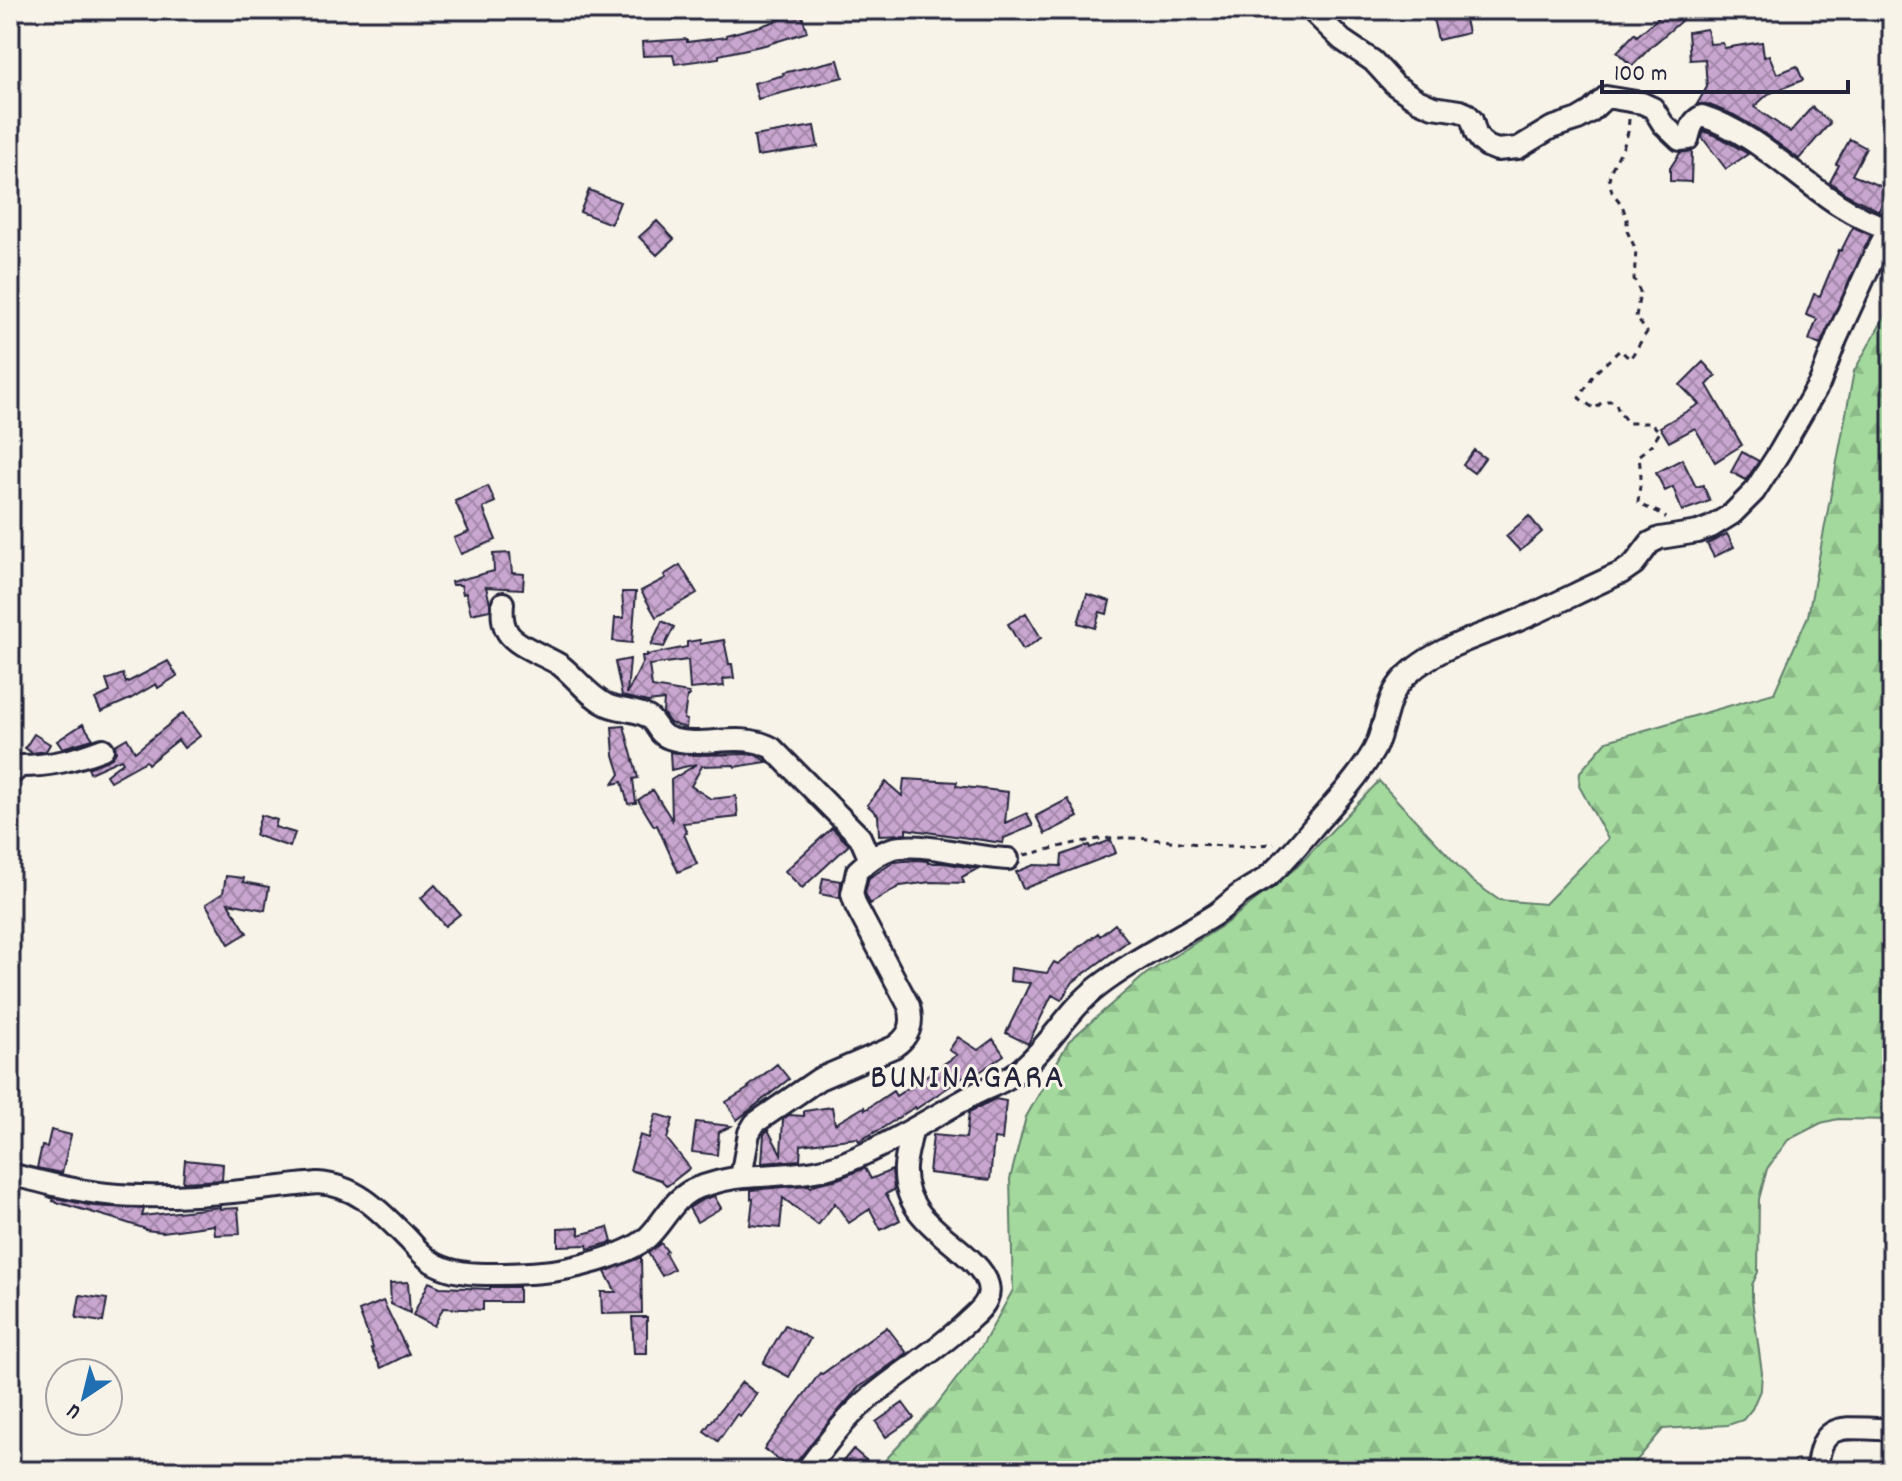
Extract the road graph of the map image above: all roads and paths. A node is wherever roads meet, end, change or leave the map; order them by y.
1 (1311, 10) edge
2 (1622, 101) junction
3 (1890, 225) edge
4 (1678, 534) junction
5 (503, 603) dead end
6 (103, 749) dead end
7 (10, 775) edge
8 (1305, 837) junction
9 (1008, 859) joint
10 (870, 860) junction
11 (912, 1131) junction
12 (10, 1174) edge
13 (741, 1177) junction
14 (1892, 1429) edge
15 (806, 1471) edge
16 (1817, 1471) edge

1 - 2 street
2 - 3 street
2 - 4 path
3 - 4 street
4 - 8 street
5 - 10 street
6 - 7 street
8 - 9 path
8 - 11 street
9 - 10 street
10 - 13 street
11 - 13 street
11 - 15 street
12 - 13 street
14 - 16 street

